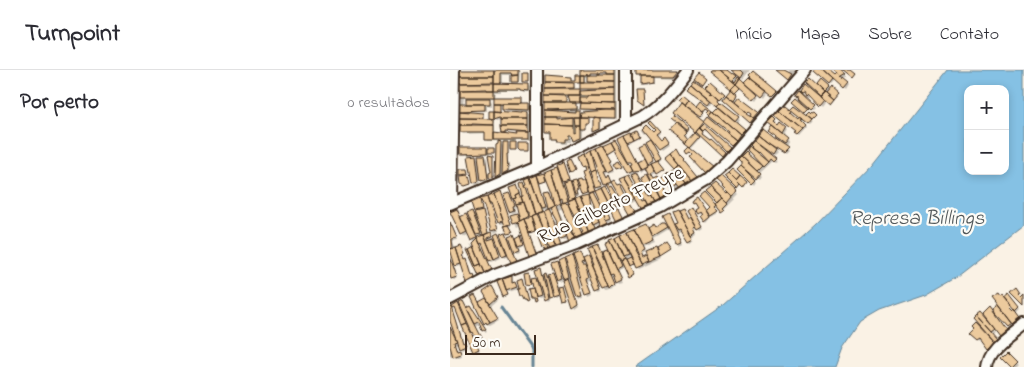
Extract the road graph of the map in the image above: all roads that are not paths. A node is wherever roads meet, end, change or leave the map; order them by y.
1 (454, 70) edge
2 (537, 70) edge
3 (626, 70) edge
4 (688, 70) edge
5 (805, 70) edge
6 (626, 124) junction
7 (537, 168) junction
8 (451, 203) edge
9 (450, 299) edge
10 (1024, 324) edge
11 (987, 367) edge

1 - 8 street
2 - 7 street
3 - 6 street
4 - 6 street
5 - 9 street, Rua Gilberto Freyre
6 - 7 street
7 - 8 street
10 - 11 street

